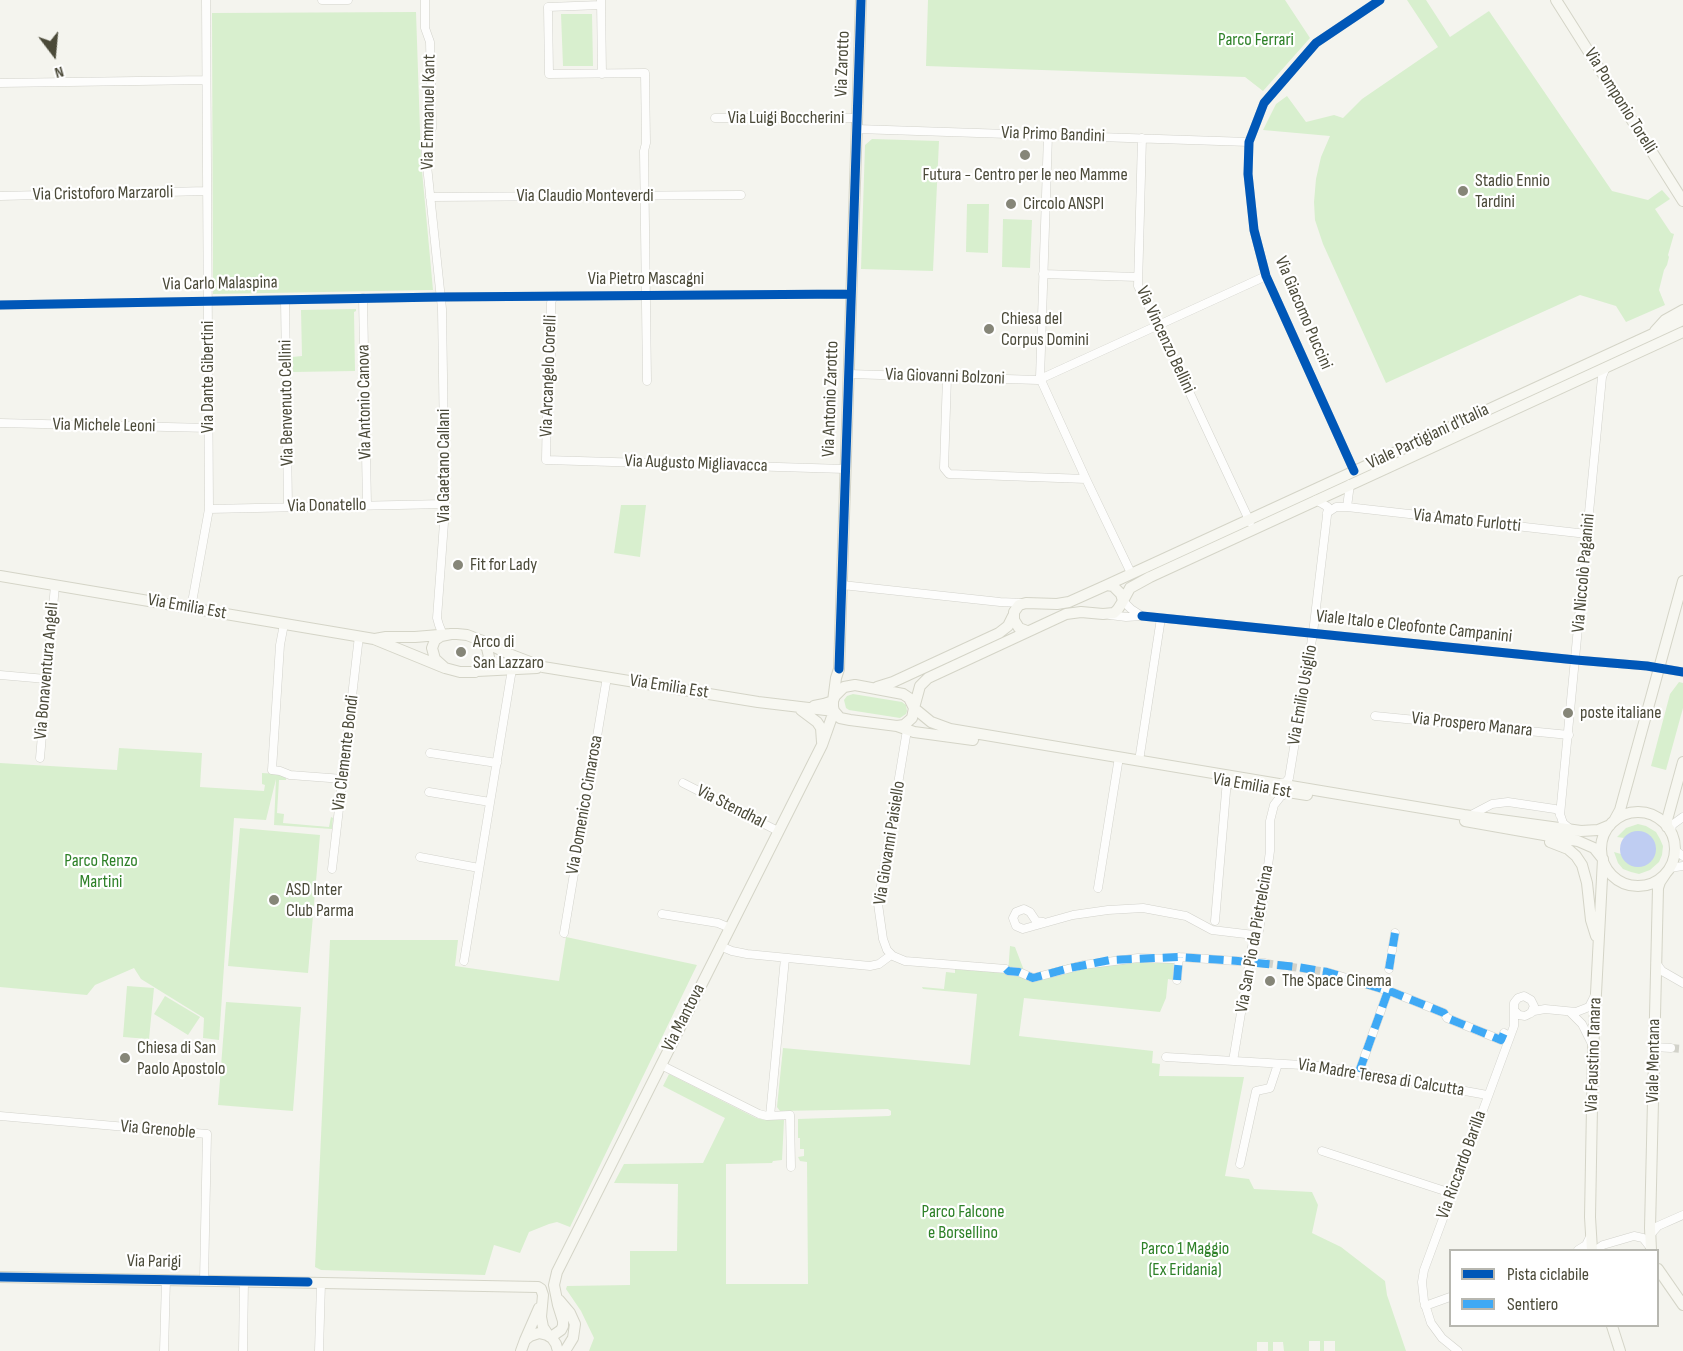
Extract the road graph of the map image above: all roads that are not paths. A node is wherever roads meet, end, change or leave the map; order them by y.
1 (206, 0) edge
2 (322, 0) edge
3 (348, 0) edge
4 (425, 0) edge
5 (861, 0) edge
6 (1380, 0) edge
7 (1556, 0) edge
8 (601, 3) edge
9 (603, 74) junction
10 (206, 80) junction
11 (0, 83) edge
12 (715, 118) dead end
13 (857, 123) junction
14 (1048, 135) junction
15 (1142, 138) junction
16 (1249, 142) junction
17 (207, 191) junction
18 (741, 195) dead end
19 (0, 196) edge
20 (644, 196) junction
21 (430, 197) junction
22 (1683, 201) edge
23 (1043, 274) junction
24 (1266, 276) junction
25 (1137, 277) junction
26 (851, 294) junction
27 (557, 296) junction
28 (646, 296) junction
29 (440, 297) junction
30 (363, 298) junction
31 (285, 300) junction
32 (208, 301) junction
33 (0, 305) edge
34 (1683, 310) edge
35 (1683, 320) edge
36 (1158, 325) junction
37 (1683, 332) edge
38 (1646, 337) junction
39 (1606, 367) junction
40 (849, 374) junction
41 (947, 377) junction
42 (1040, 378) junction
43 (647, 381) dead end
44 (0, 423) edge
45 (209, 428) junction
46 (546, 460) joint
47 (840, 468) junction
48 (1354, 471) junction
49 (1086, 479) junction
50 (1350, 484) junction
51 (1316, 500) junction
52 (445, 504) junction
53 (367, 505) junction
54 (288, 507) junction
55 (1347, 507) junction
56 (209, 508) junction
57 (1327, 513) junction
58 (1250, 524) junction
59 (1587, 534) junction
60 (1131, 573) junction
61 (0, 576) edge
62 (1683, 581) edge
63 (55, 585) junction
64 (842, 585) junction
65 (1107, 585) junction
66 (1123, 601) junction
67 (1000, 602) junction
68 (1026, 603) junction
69 (191, 608) junction
70 (1103, 614) junction
71 (1013, 615) junction
72 (1142, 616) junction
73 (1161, 618) junction
74 (284, 624) junction
75 (1027, 631) junction
76 (1313, 633) junction
77 (447, 634) junction
78 (359, 636) junction
79 (374, 639) junction
80 (480, 640) junction
81 (1576, 660) junction
82 (543, 667) junction
83 (1660, 667) junction
84 (446, 668) junction
85 (512, 669) junction
86 (839, 669) junction
87 (475, 672) junction
88 (1683, 672) edge
89 (0, 675) edge
90 (607, 677) junction
91 (46, 679) junction
92 (868, 687) junction
93 (795, 706) junction
94 (833, 706) junction
95 (914, 708) junction
96 (1375, 716) dead end
97 (850, 720) junction
98 (902, 728) junction
99 (1569, 735) junction
100 (822, 745) junction
101 (430, 753) dead end
102 (40, 758) dead end
103 (1119, 760) junction
104 (1139, 761) junction
105 (1683, 762) edge
106 (496, 764) junction
107 (1228, 778) junction
108 (343, 779) junction
109 (683, 783) dead end
110 (1279, 783) junction
111 (429, 792) dead end
112 (1293, 793) junction
113 (490, 802) junction
114 (1464, 815) junction
115 (1560, 815) junction
116 (1683, 818) edge
117 (1612, 823) junction
118 (1504, 829) junction
119 (1669, 829) junction
120 (778, 831) junction
121 (1576, 831) junction
122 (1679, 853) edge
123 (420, 857) dead end
124 (1603, 859) junction
125 (1683, 866) edge
126 (479, 868) junction
127 (332, 869) dead end
128 (1668, 870) junction
129 (1098, 888) dead end
130 (662, 914) dead end
131 (1215, 921) dead end
132 (1043, 922) dead end
133 (730, 928) junction
134 (564, 933) dead end
135 (1395, 933) dead end
136 (1254, 935) junction
137 (1598, 945) junction
138 (720, 946) junction
139 (1392, 951) dead end
140 (891, 955) junction
141 (1179, 957) junction
142 (784, 958) junction
143 (464, 961) dead end
144 (1656, 961) junction
145 (1250, 962) junction
146 (1265, 963) tunnel mouth
147 (1327, 972) tunnel mouth
148 (1177, 980) dead end
149 (1683, 983) edge
150 (1388, 991) junction
151 (1595, 994) junction
152 (1531, 1000) junction
153 (1545, 1009) junction
154 (1514, 1010) junction
155 (1570, 1012) junction
156 (1528, 1015) junction
157 (1514, 1026) junction
158 (1510, 1036) junction
159 (1654, 1047) junction
160 (1671, 1048) tunnel mouth
161 (1593, 1051) junction
162 (1166, 1057) dead end
163 (1233, 1061) junction
164 (1278, 1064) junction
165 (661, 1065) junction
166 (1359, 1072) junction
167 (1487, 1095) junction
168 (0, 1116) edge
169 (770, 1116) junction
170 (1322, 1151) dead end
171 (1240, 1164) dead end
172 (791, 1167) dead end
173 (1451, 1193) junction
174 (1683, 1215) edge
175 (1590, 1236) junction
176 (1651, 1246) edge
177 (1581, 1249) edge
178 (1593, 1249) edge
179 (1598, 1249) edge
180 (1659, 1270) edge
181 (557, 1272) junction
182 (0, 1277) edge
183 (166, 1279) junction
184 (204, 1280) junction
185 (244, 1281) junction
186 (321, 1282) junction
187 (530, 1287) junction
188 (556, 1294) junction
189 (1449, 1296) edge
190 (542, 1302) junction
191 (1683, 1305) edge
192 (1425, 1306) junction
193 (1612, 1327) edge
194 (550, 1336) junction
195 (522, 1346) edge
196 (164, 1351) edge
197 (243, 1351) edge
198 (319, 1351) edge
199 (558, 1351) edge
200 (565, 1351) edge
201 (1458, 1351) edge
202 (1620, 1351) edge

1 - 10 street, Via Dante Gibertini
2 - 3 street
4 - 21 street, Via Emmanuel Kant
5 - 13 main road, Via Zarotto
6 - 16 street, Via Giacomo Puccini
7 - 22 main road, Via Pomponio Torelli
8 - 9 street
8 - 9 street
9 - 20 street
10 - 11 street
10 - 17 street, Via Dante Gibertini
12 - 13 street, Via Luigi Boccherini
13 - 14 street, Via Primo Bandini
13 - 26 main road, Via Antonio Zarotto
14 - 15 street, Via Primo Bandini
14 - 23 street
15 - 16 street, Via Primo Bandini
15 - 25 street, Via Vincenzo Bellini
16 - 24 street, Via Giacomo Puccini
17 - 19 street, Via Cristoforo Marzaroli
17 - 32 street, Via Dante Gibertini
18 - 20 street, Via Claudio Monteverdi
20 - 21 street, Via Claudio Monteverdi
20 - 28 street
21 - 29 street, Via Emmanuel Kant
23 - 25 street
23 - 42 street
24 - 36 street
24 - 48 street, Via Giacomo Puccini
25 - 36 street, Via Vincenzo Bellini
26 - 28 street, Via Pietro Mascagni
26 - 40 main road, Via Antonio Zarotto
27 - 28 street, Via Pietro Mascagni
27 - 29 street, Via Pietro Mascagni
27 - 46 street, Via Arcangelo Corelli
28 - 43 street
29 - 30 street, Via Carlo Malaspina
29 - 52 street, Via Gaetano Callani
30 - 31 street, Via Carlo Malaspina
30 - 53 street, Via Antonio Canova
31 - 32 street, Via Carlo Malaspina
31 - 54 street, Via Benvenuto Cellini
32 - 33 street, Via Carlo Malaspina
32 - 45 street, Via Dante Gibertini
34 - 38 main road
35 - 38 main road, Viale Partigiani d'Italia
36 - 42 street
36 - 58 street, Via Vincenzo Bellini
37 - 39 main road, Viale Partigiani d'Italia
38 - 48 main road, Viale Partigiani d'Italia
39 - 50 main road, Viale Partigiani d'Italia
39 - 59 street, Via Niccolò Paganini
40 - 41 street, Via Giovanni Bolzoni
40 - 47 main road, Via Antonio Zarotto
41 - 42 street, Via Giovanni Bolzoni
41 - 49 street
42 - 49 street
44 - 45 street, Via Michele Leoni
45 - 56 street, Via Dante Gibertini
46 - 47 street, Via Augusto Migliavacca
47 - 64 main road, Via Antonio Zarotto
48 - 58 main road, Viale Partigiani d'Italia
49 - 60 street
50 - 51 main road, Viale Partigiani d'Italia
50 - 55 street
51 - 57 street
51 - 58 main road, Viale Partigiani d'Italia
52 - 53 street, Via Donatello
52 - 77 street, Via Gaetano Callani
53 - 54 street, Via Donatello
54 - 56 street, Via Donatello
55 - 57 street, Via Amato Furlotti
55 - 59 street, Via Amato Furlotti
56 - 69 street, Via Dante Gibertini
57 - 76 street, Via Emilio Usiglio
58 - 60 main road, Viale Partigiani d'Italia
58 - 66 main road, Viale Partigiani d'Italia
59 - 81 street, Via Niccolò Paganini
60 - 65 main road, Viale Partigiani d'Italia
61 - 63 main road, Via Emilia Est
62 - 83 main road
63 - 69 main road, Via Emilia Est
63 - 91 street, Via Bonaventura Angeli
64 - 67 street
64 - 86 main road, Via Antonio Zarotto
65 - 66 main road
65 - 68 main road, Viale Partigiani d'Italia
66 - 70 main road, Viale Partigiani d'Italia
66 - 72 street
67 - 68 street
67 - 71 street
68 - 71 main road
69 - 74 main road, Via Emilia Est
70 - 72 street, Viale Italo e Cleofonte Campanini
70 - 75 main road
71 - 75 main road
71 - 92 main road
72 - 73 street, Viale Italo e Cleofonte Campanini
73 - 76 street, Viale Italo e Cleofonte Campanini
73 - 104 street
74 - 78 main road, Via Emilia Est
74 - 108 street
75 - 95 main road
76 - 81 street, Viale Italo e Cleofonte Campanini
76 - 110 street, Via Emilio Usiglio
77 - 79 main road, Via Emilia Est
77 - 80 main road, Via Emilia Est
77 - 84 main road
78 - 79 main road, Via Emilia Est
78 - 108 street, Via Clemente Bondi
79 - 84 main road, Via Emilia Est
80 - 82 main road, Via Emilia Est
80 - 87 main road
81 - 83 street, Viale Italo e Cleofonte Campanini
81 - 99 street, Via Niccolò Paganini
82 - 85 main road, Via Emilia Est
82 - 90 main road, Via Emilia Est
83 - 88 street, Viale Italo e Cleofonte Campanini
83 - 117 main road
84 - 87 main road, Via Emilia Est
85 - 87 main road, Via Emilia Est
85 - 106 street
86 - 92 main road
86 - 94 main road, Via Antonio Zarotto
89 - 91 street
90 - 93 main road, Via Emilia Est
90 - 134 street, Via Domenico Cimarosa
91 - 102 street, Via Bonaventura Angeli
92 - 94 main road
92 - 95 main road, Via Emilia Est
93 - 94 main road, Via Emilia Est
93 - 100 main road
94 - 97 main road, Via Emilia Est
94 - 100 main road, Via Mantova
95 - 98 main road
95 - 103 main road, Via Emilia Est
96 - 99 street, Via Prospero Manara
97 - 98 main road, Via Emilia Est
97 - 100 main road, Via Mantova
98 - 103 main road, Via Emilia Est
98 - 140 street, Via Giovanni Paisiello
99 - 115 street, Via Niccolò Paganini
100 - 120 main road, Via Mantova
101 - 106 street
103 - 104 main road, Via Emilia Est
103 - 107 main road, Via Emilia Est
103 - 129 street
104 - 107 main road, Via Emilia Est
105 - 119 main road
106 - 113 street
107 - 110 main road, Via Emilia Est
107 - 112 main road, Via Emilia Est
107 - 131 street
108 - 127 street, Via Clemente Bondi
109 - 120 street, Via Stendhal
110 - 114 main road, Via Emilia Est
111 - 113 street
112 - 118 main road, Via Emilia Est
112 - 136 street, Via San Pio da Pietrelcina
113 - 126 street
114 - 115 street
114 - 121 main road, Via Emilia Est
115 - 121 street
116 - 119 street
117 - 119 main road
117 - 121 main road, Via Emilia Est
117 - 124 main road
118 - 124 main road, Via Emilia Est
118 - 137 main road
119 - 122 main road
120 - 133 main road, Via Mantova
122 - 128 main road
123 - 126 street
124 - 128 main road
124 - 137 main road, Via Faustino Tanara
125 - 128 street
126 - 143 street
128 - 144 main road, Viale Mentana
130 - 133 street
132 - 136 street
133 - 138 main road, Via Mantova
135 - 139 street
136 - 145 street, Via San Pio da Pietrelcina
137 - 151 main road, Via Faustino Tanara
138 - 142 street
138 - 165 main road, Via Mantova
140 - 141 street
140 - 142 street
141 - 145 street
141 - 148 street
142 - 169 street
144 - 149 street
144 - 159 main road, Viale Mentana
145 - 146 street
145 - 163 street, Via San Pio da Pietrelcina
147 - 150 street
150 - 158 street
150 - 166 street
151 - 155 street
151 - 161 main road, Via Faustino Tanara
152 - 153 street
152 - 154 street
152 - 156 street
153 - 155 street
153 - 156 street
154 - 156 street
154 - 157 street, Via Riccardo Barilla
155 - 161 street
156 - 157 street, Via Riccardo Barilla
157 - 158 street, Via Riccardo Barilla
158 - 167 street, Via Riccardo Barilla
159 - 160 street
159 - 176 main road, Viale Mentana
161 - 175 main road, Via Faustino Tanara
162 - 163 street, Via Madre Teresa di Calcutta
163 - 164 street, Via Madre Teresa di Calcutta
164 - 166 street, Via Madre Teresa di Calcutta
164 - 171 street
165 - 169 street
165 - 181 main road, Via Mantova
166 - 167 street, Via Madre Teresa di Calcutta
167 - 173 street, Via Riccardo Barilla
168 - 184 street, Via Grenoble
169 - 172 street
170 - 173 street
173 - 192 street, Via Riccardo Barilla
174 - 176 street
175 - 177 street
175 - 178 main road, Via Faustino Tanara
176 - 179 street
180 - 191 main road
181 - 187 main road, Via Parigi
181 - 188 main road, Via Mantova
182 - 183 main road, Via Parigi
183 - 184 main road, Via Parigi
183 - 196 street
184 - 185 main road, Via Parigi
185 - 186 main road, Via Parigi
185 - 197 street
186 - 187 main road, Via Parigi
186 - 198 street
187 - 190 main road
188 - 194 main road, Via Mantova
188 - 200 main road
189 - 192 street
190 - 194 main road
190 - 195 main road
192 - 201 street
193 - 202 main road
194 - 195 main road
194 - 199 main road

